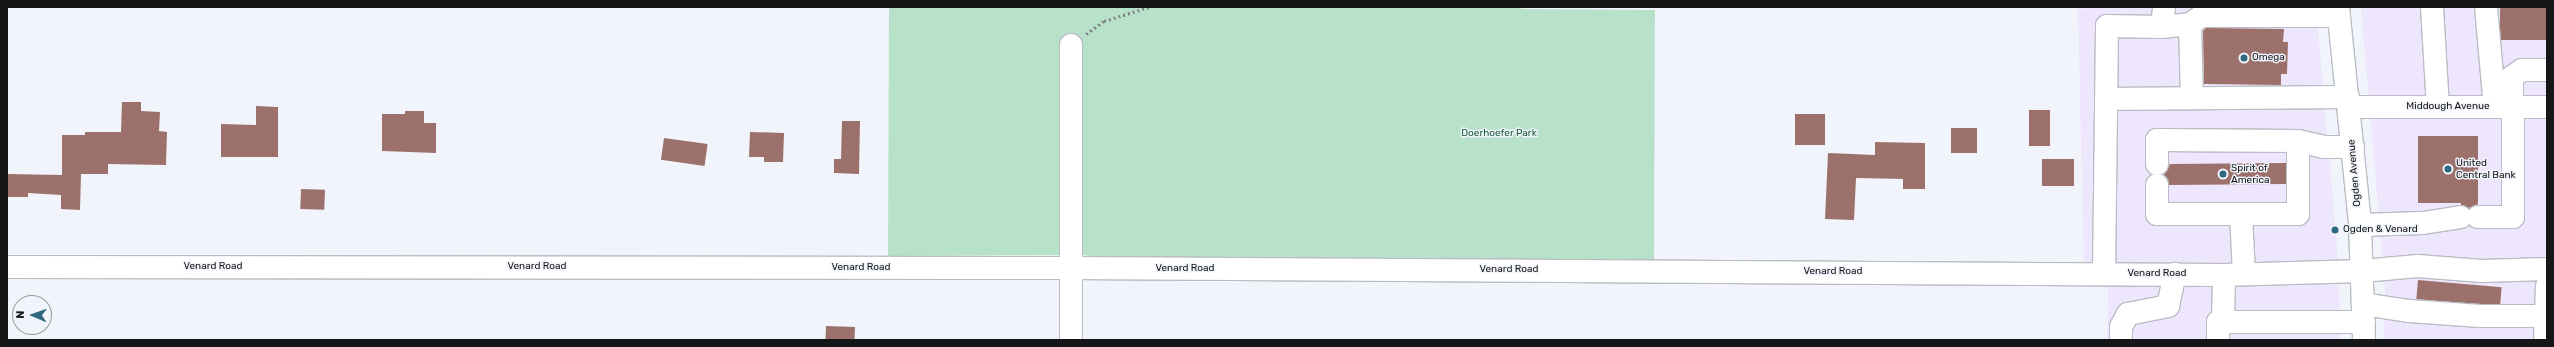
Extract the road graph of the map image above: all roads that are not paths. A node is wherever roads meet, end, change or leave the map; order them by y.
1 (2432, 7) edge
2 (2486, 7) edge
3 (2339, 12) edge
4 (2163, 17) edge
5 (2190, 24) junction
6 (1071, 45) road end
7 (2547, 70) edge
8 (2192, 98) junction
9 (2106, 99) junction
10 (2349, 102) junction
11 (2438, 107) junction
12 (2507, 107) junction
13 (2547, 107) edge
14 (2298, 141) junction
15 (2353, 147) junction
16 (2241, 214) junction
17 (2360, 225) junction
18 (7, 267) edge
19 (1071, 268) junction
20 (2547, 269) edge
21 (2363, 271) junction
22 (2104, 274) junction
23 (2175, 274) junction
24 (2234, 274) junction
25 (2547, 286) edge
26 (2546, 316) junction
27 (2363, 322) edge
28 (2221, 331) edge
29 (1071, 340) edge
30 (2121, 340) edge
31 (2545, 340) edge

1 - 11 street
2 - 12 street
3 - 5 street
3 - 10 street, Ogden Avenue
4 - 5 street
4 - 9 street
5 - 8 street
6 - 19 street
7 - 12 street
8 - 9 street, Middough Avenue
8 - 10 street, Middough Avenue
9 - 22 street
10 - 11 street, Middough Avenue
10 - 15 street, Ogden Avenue
11 - 12 street, Middough Avenue
12 - 13 street, Middough Avenue
12 - 17 street
14 - 15 street
14 - 16 street
14 - 16 street
15 - 17 street, Ogden Avenue
16 - 24 street
17 - 21 street, Ogden Avenue
18 - 19 street, Venard Road
19 - 22 street, Venard Road
19 - 29 street
20 - 21 street, Venard Road
21 - 24 street, Venard Road
21 - 27 street, Ogden Avenue
22 - 23 street, Venard Road
23 - 24 street, Venard Road
23 - 30 street
24 - 28 street
25 - 26 street
26 - 27 street
26 - 31 street
27 - 28 street

